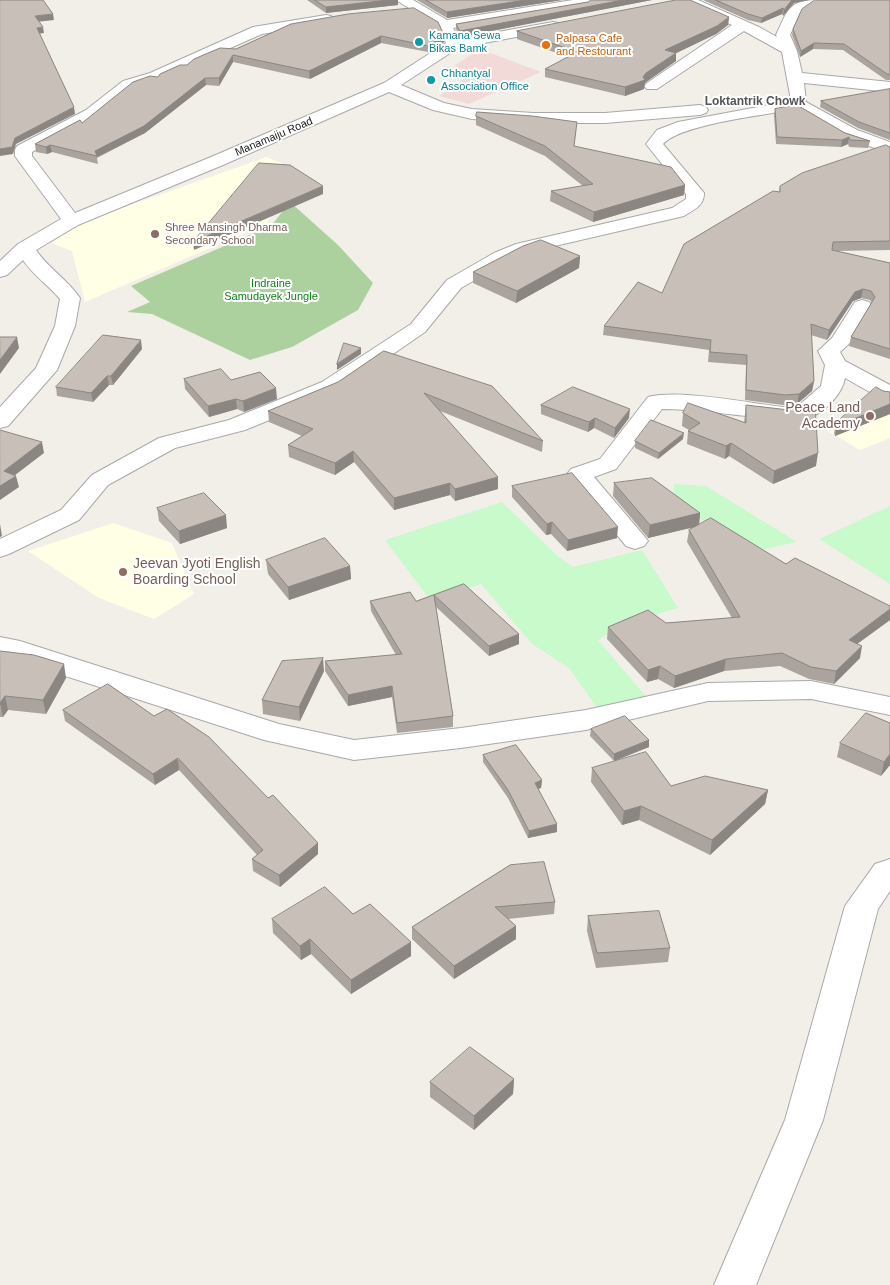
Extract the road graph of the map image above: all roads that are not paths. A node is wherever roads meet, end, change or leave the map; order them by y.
1 (598, 0) edge
2 (812, 0) edge
3 (682, 1) edge
4 (400, 5) edge
5 (339, 17) edge
6 (570, 23) edge
7 (445, 25) junction
8 (741, 26) junction
9 (454, 44) junction
10 (790, 51) junction
11 (795, 76) junction
12 (389, 86) junction
13 (652, 86) dead end
14 (890, 87) edge
15 (798, 104) junction
16 (764, 111) junction
17 (890, 148) edge
18 (71, 221) junction
19 (25, 248) junction
20 (0, 253) edge
21 (0, 271) edge
22 (862, 306) dead end
23 (836, 365) junction
24 (890, 394) edge
25 (0, 421) edge
26 (635, 541) dead end
27 (0, 549) edge
28 (0, 646) edge
29 (890, 706) edge
30 (890, 870) edge
31 (735, 1285) edge

1 - 7 street
2 - 10 street
3 - 8 street
4 - 7 street
5 - 18 street
6 - 9 street
7 - 9 street
8 - 10 street
8 - 13 street
9 - 12 street, Manamaiju Road
10 - 11 street
11 - 14 street
11 - 15 street
12 - 16 street
12 - 18 street, Manamaiju Road
15 - 16 street
15 - 17 street
16 - 27 street
18 - 19 street, Manamaiju Road
19 - 20 street
19 - 21 street
19 - 25 street
22 - 23 street
23 - 24 street
23 - 26 street
28 - 29 street
30 - 31 street

